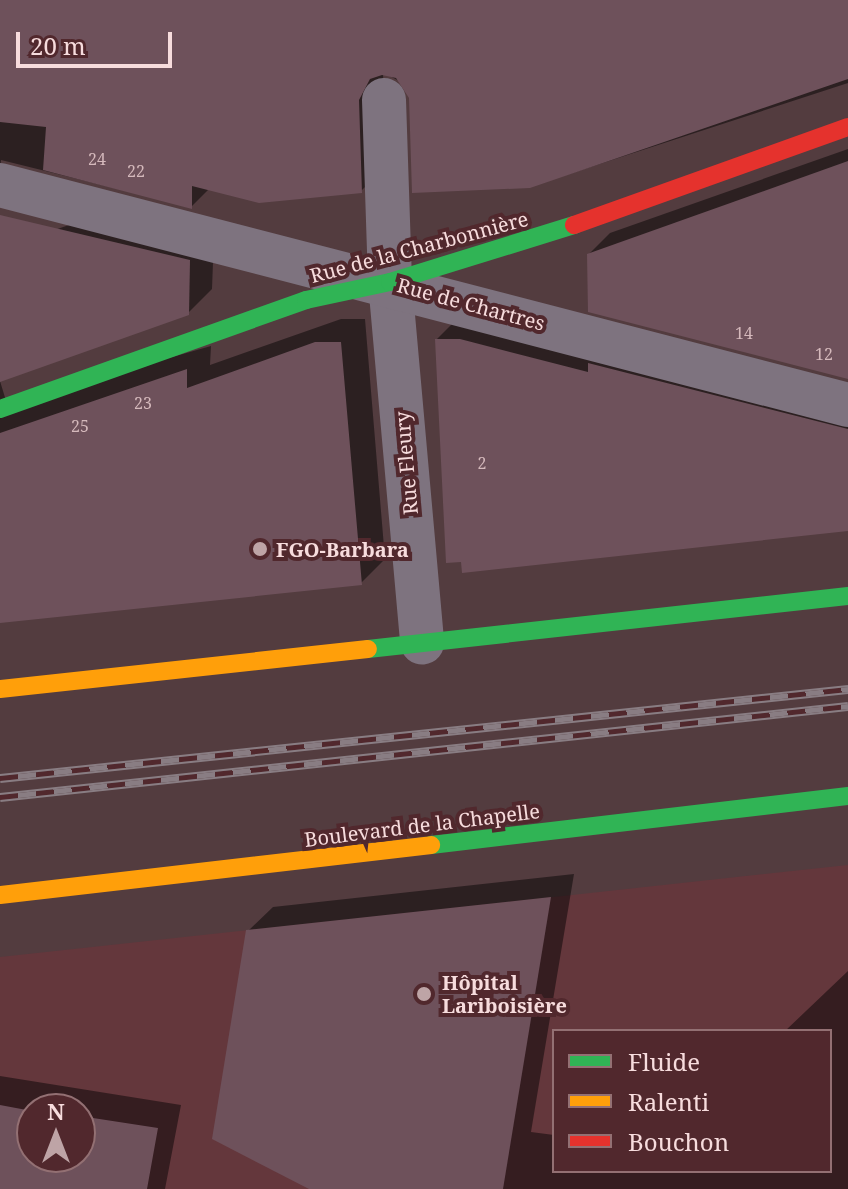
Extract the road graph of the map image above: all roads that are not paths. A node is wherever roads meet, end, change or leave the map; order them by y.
1 (384, 100) dead end
2 (848, 127) edge
3 (0, 185) edge
4 (390, 282) junction
5 (848, 405) edge
6 (0, 409) edge
7 (848, 596) edge
8 (422, 643) junction
9 (0, 689) edge
10 (848, 796) edge
11 (0, 895) edge

1 - 4 street, Rue Fleury
2 - 4 main road, Rue de la Charbonnière
3 - 4 street, Rue de Chartres
4 - 5 street, Rue de Chartres
4 - 6 main road, Rue de la Charbonnière
4 - 8 street, Rue Fleury
7 - 8 main road
8 - 9 main road
10 - 11 main road, Boulevard de la Chapelle

